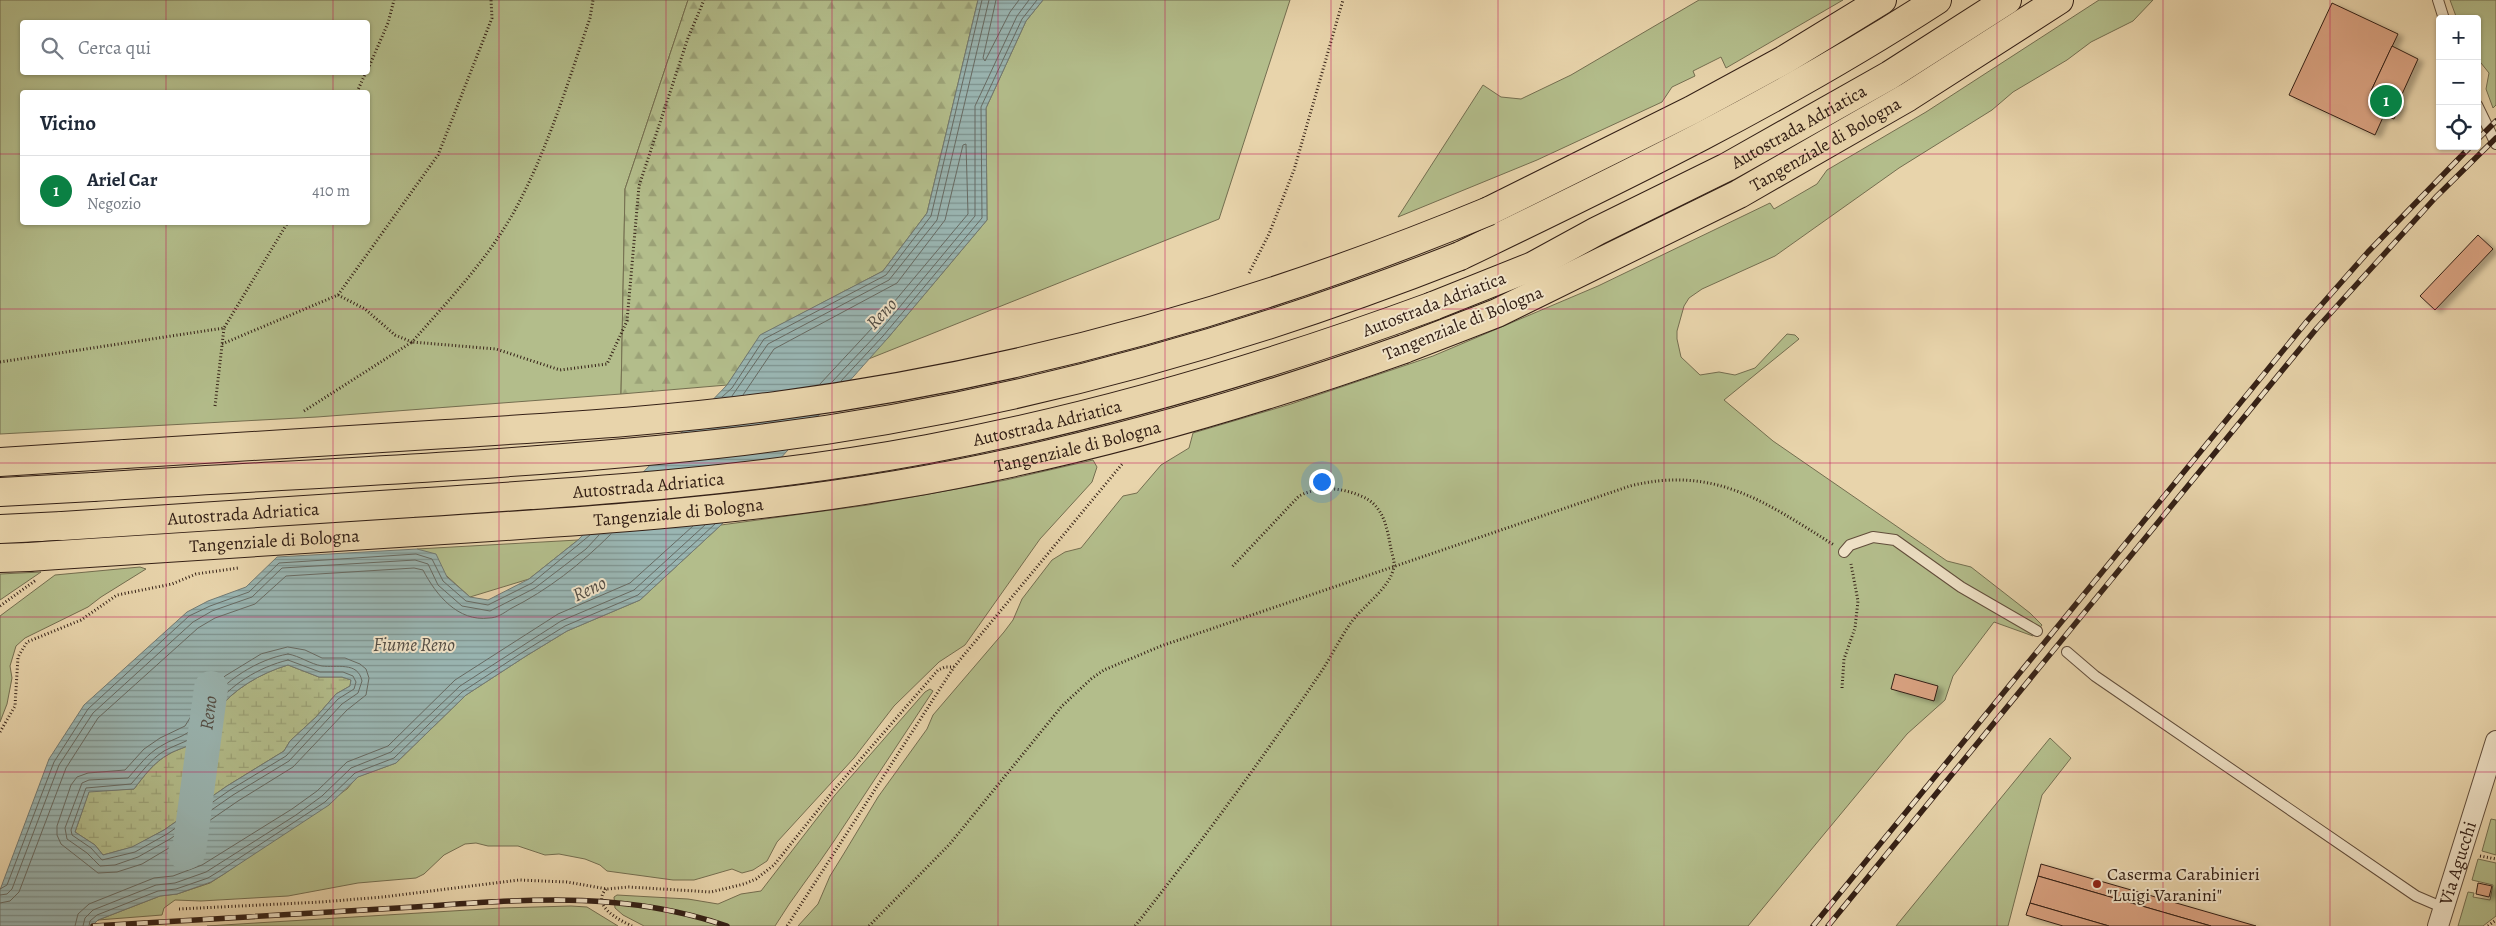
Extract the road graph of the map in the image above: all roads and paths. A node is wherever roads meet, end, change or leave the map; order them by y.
1 (394, 0) edge
2 (491, 0) edge
3 (593, 0) edge
4 (704, 0) edge
5 (1343, 0) edge
6 (1882, 0) edge
7 (1937, 0) edge
8 (2007, 0) edge
9 (2060, 0) edge
10 (2438, 0) edge
11 (2443, 15) edge
12 (370, 64) edge
13 (365, 75) edge
14 (358, 90) edge
15 (2481, 113) edge
16 (2496, 144) edge
17 (286, 225) edge
18 (1249, 273) dead end
19 (338, 295) junction
20 (224, 328) junction
21 (412, 342) junction
22 (222, 344) junction
23 (0, 362) edge
24 (215, 406) dead end
25 (304, 411) dead end
26 (0, 462) edge
27 (1123, 463) dead end
28 (0, 492) edge
29 (0, 529) edge
30 (1844, 552) junction
31 (0, 558) edge
32 (247, 566) dead end
33 (1395, 566) junction
34 (1232, 567) dead end
35 (33, 568) junction
36 (0, 606) edge
37 (2037, 631) dead end
38 (2067, 652) dead end
39 (954, 668) junction
40 (1842, 688) dead end
41 (0, 732) edge
42 (2496, 741) edge
43 (2475, 854) dead end
44 (2496, 859) edge
45 (607, 889) junction
46 (179, 908) dead end
47 (2441, 917) edge
48 (2496, 920) edge
49 (632, 926) edge
50 (786, 926) edge
51 (869, 926) edge
52 (1134, 926) edge
53 (2488, 926) edge

1 - 12 path
2 - 19 path
3 - 21 path
4 - 21 path
5 - 18 path
6 - 26 highway, bridge
7 - 28 highway, Autostrada Adriatica, bridge
8 - 29 highway, Autostrada Adriatica, bridge
9 - 35 highway, Tangenziale di Bologna, bridge
10 - 11 lane
13 - 14 path
15 - 16 lane
17 - 20 path
19 - 21 path
19 - 22 path
20 - 22 path
20 - 23 path
21 - 25 path
22 - 24 path
27 - 39 path
30 - 33 path
30 - 37 lane
30 - 40 path
31 - 35 highway, Tangenziale di Bologna
32 - 41 path
33 - 34 path
33 - 51 path
33 - 52 path
35 - 36 path
38 - 47 lane
39 - 45 path
39 - 50 path
42 - 47 street, Via Agucchi
43 - 44 path
45 - 46 path
45 - 49 path
48 - 53 path

